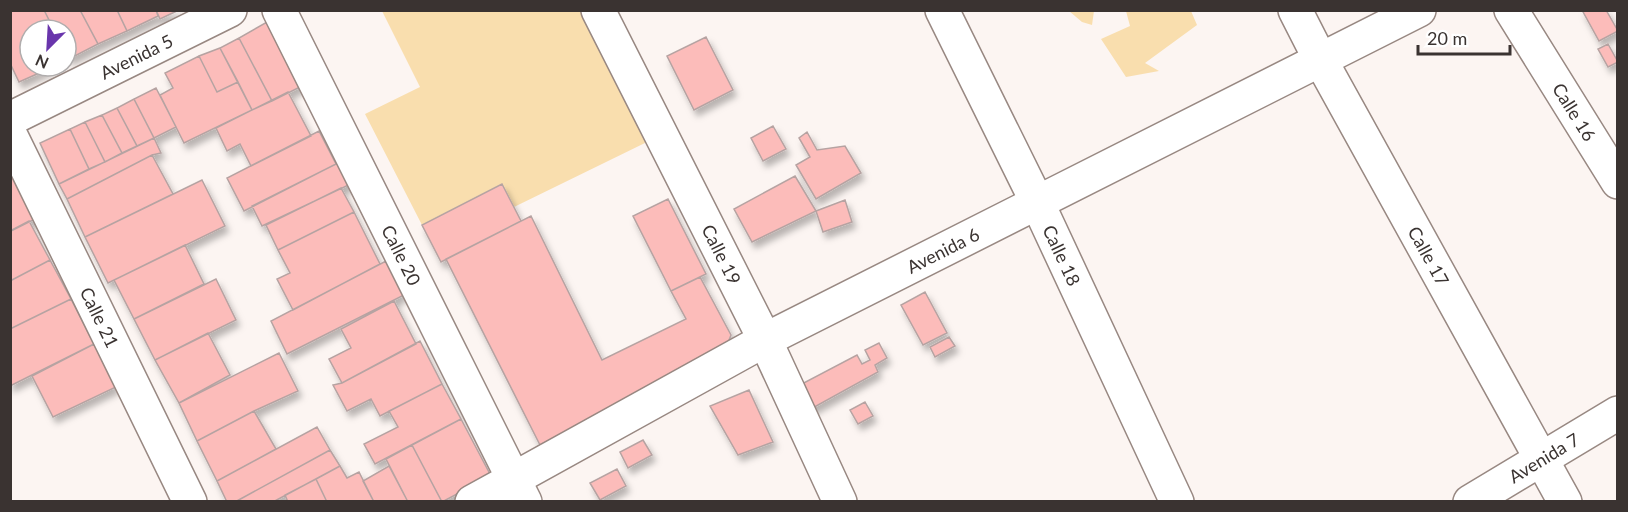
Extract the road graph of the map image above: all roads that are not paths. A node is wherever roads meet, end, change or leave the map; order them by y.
1 (230, 10) edge
2 (279, 10) edge
3 (598, 10) edge
4 (942, 10) edge
5 (1295, 10) edge
6 (1419, 10) edge
7 (1511, 10) edge
8 (1321, 61) junction
9 (10, 119) edge
10 (10, 134) edge
11 (1617, 182) edge
12 (1038, 204) junction
13 (765, 340) junction
14 (1617, 413) edge
15 (1541, 459) junction
16 (520, 491) edge
17 (190, 501) edge
18 (472, 501) edge
19 (840, 501) edge
20 (1177, 501) edge
21 (1470, 501) edge
22 (1565, 501) edge

1 - 9 street, Avenida 5
2 - 16 street, Calle 20
3 - 13 street, Calle 19
4 - 12 street, Calle 18
5 - 8 street, Calle 17
6 - 8 street, Avenida 6
7 - 11 street, Calle 16
8 - 12 street, Avenida 6
8 - 15 street, Calle 17
10 - 17 street, Calle 21
12 - 13 street, Avenida 6
12 - 20 street, Calle 18
13 - 16 street, Avenida 6
13 - 19 street, Calle 19
14 - 15 street, Avenida 7
15 - 21 street, Avenida 7
15 - 22 street, Calle 17
16 - 18 street, Avenida 6

